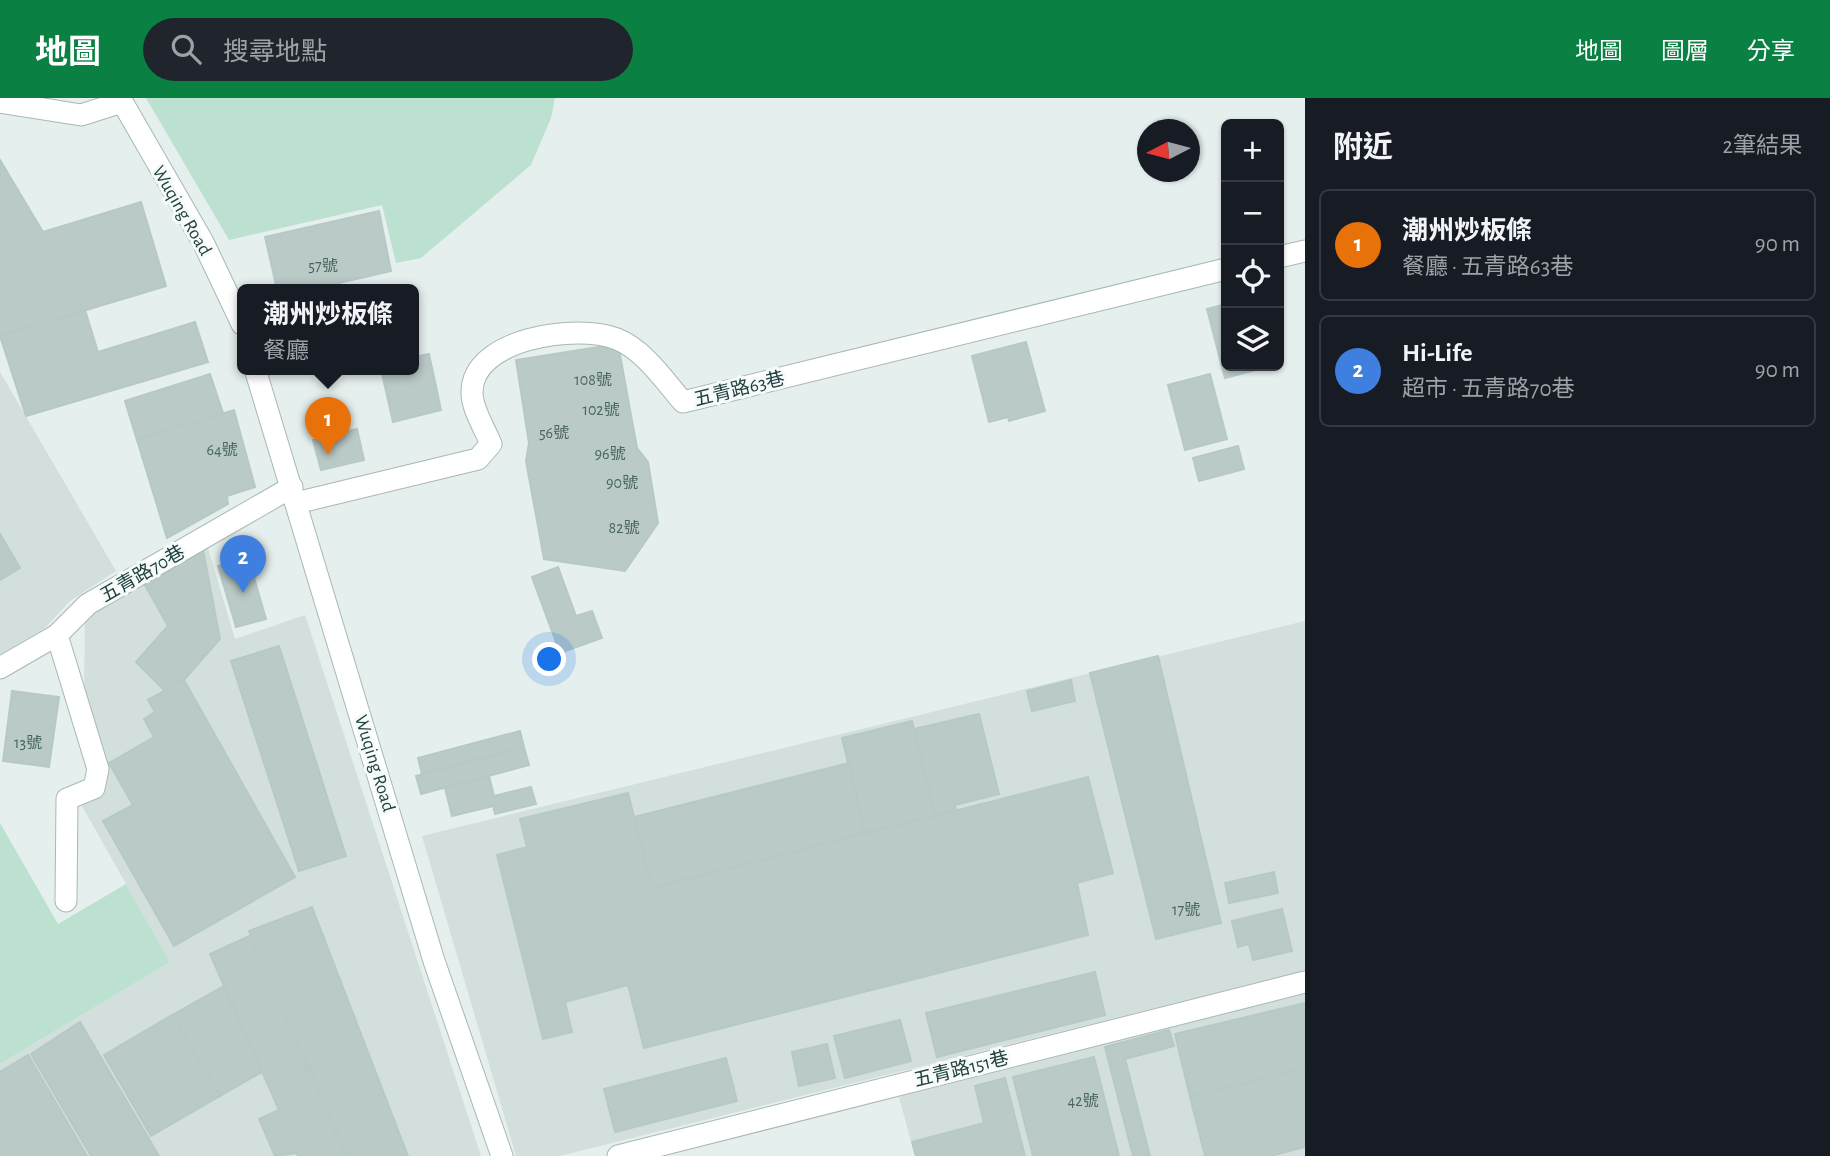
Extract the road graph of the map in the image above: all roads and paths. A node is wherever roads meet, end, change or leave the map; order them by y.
1 (121, 100) edge
2 (0, 102) edge
3 (1305, 251) edge
4 (1284, 256) edge
5 (1221, 270) edge
6 (237, 313) edge
7 (258, 375) edge
8 (294, 495) junction
9 (57, 635) junction
10 (0, 668) edge
11 (66, 901) dead end
12 (1305, 982) edge
13 (502, 1156) edge
14 (618, 1156) edge

1 - 2 street
1 - 6 street, Wuqing Road
3 - 4 street
5 - 8 street, 五青路63巷
7 - 8 street, Wuqing Road
8 - 9 street, 五青路70巷
8 - 13 street, Wuqing Road
9 - 10 street, 五青路70巷
9 - 11 street
12 - 14 street, 五青路151巷

